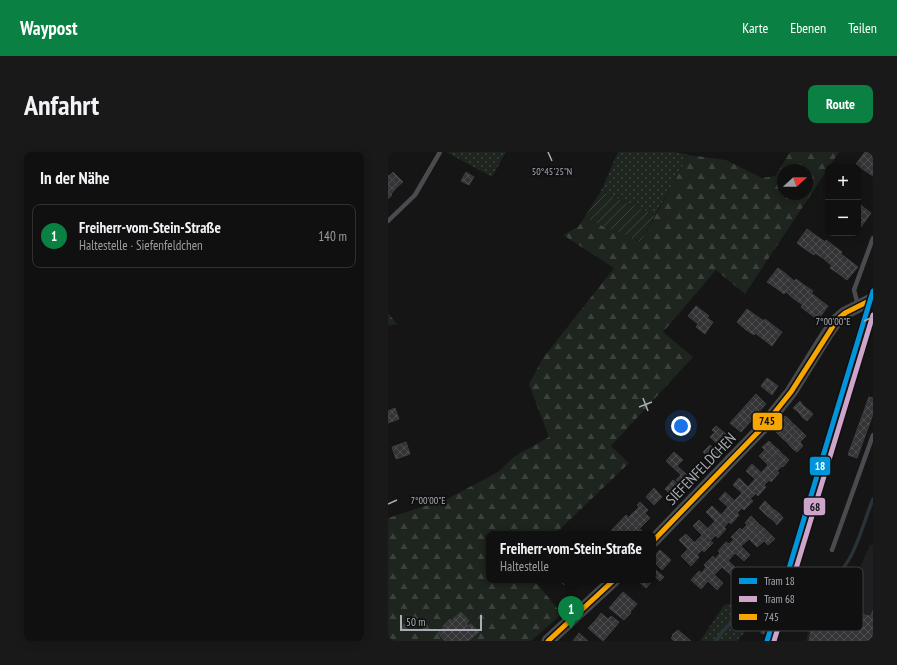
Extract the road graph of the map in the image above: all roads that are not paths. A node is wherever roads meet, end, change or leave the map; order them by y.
1 (440, 152) edge
2 (388, 221) edge
3 (873, 238) edge
4 (873, 299) edge
5 (858, 305) junction
6 (873, 435) edge
7 (656, 538) edge
8 (832, 550) dead end
9 (611, 583) edge
10 (548, 641) edge

1 - 2 lane
3 - 5 lane
4 - 5 street, SIEFENFELDCHEN
5 - 7 street, SIEFENFELDCHEN
6 - 8 lane
9 - 10 street

